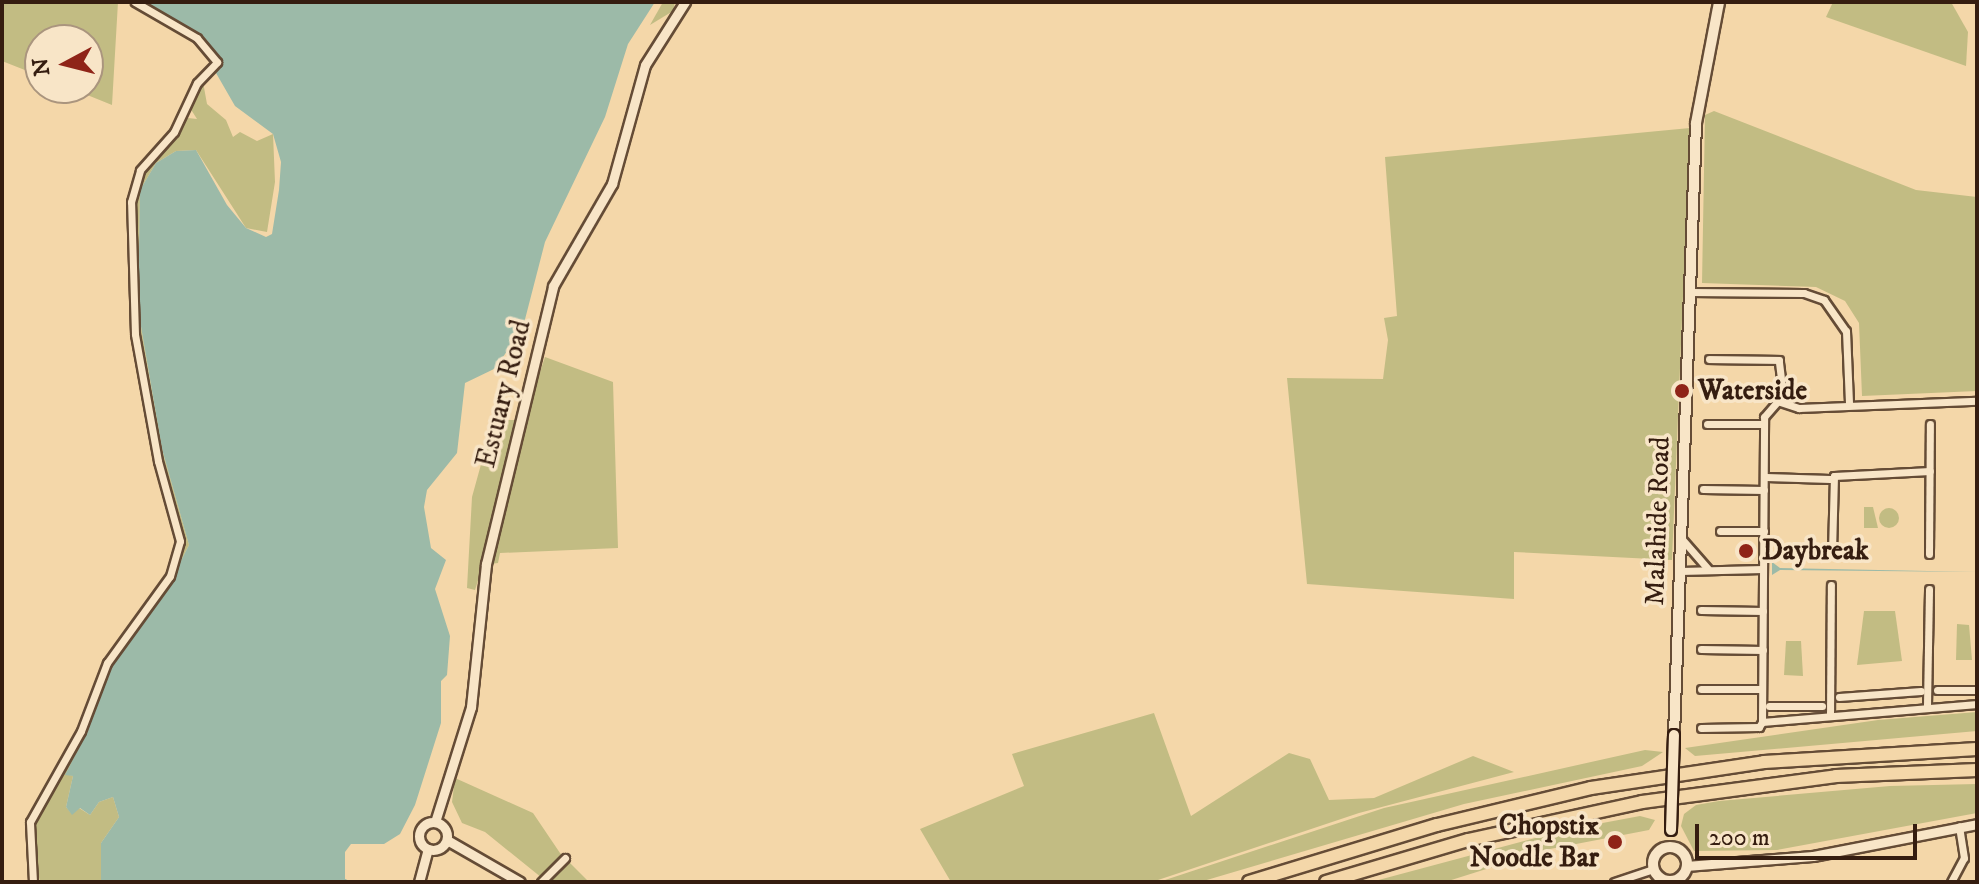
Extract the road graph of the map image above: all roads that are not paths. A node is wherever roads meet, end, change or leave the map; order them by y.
1 (135, 2) edge
2 (685, 2) edge
3 (1719, 2) edge
4 (1690, 292) junction
5 (1709, 359) dead end
6 (1977, 401) edge
7 (1780, 402) junction
8 (1849, 404) junction
9 (1707, 424) dead end
10 (1764, 424) junction
11 (1930, 424) dead end
12 (1930, 471) junction
13 (1766, 477) junction
14 (1830, 479) junction
15 (1703, 489) dead end
16 (1764, 490) junction
17 (1720, 531) dead end
18 (1764, 531) junction
19 (1681, 538) junction
20 (1832, 552) dead end
21 (1929, 554) dead end
22 (1708, 569) junction
23 (1763, 569) junction
24 (1680, 571) junction
25 (1831, 585) dead end
26 (1929, 589) dead end
27 (1701, 610) dead end
28 (1763, 611) junction
29 (1701, 649) dead end
30 (1763, 650) junction
31 (1701, 689) dead end
32 (1762, 689) junction
33 (1937, 690) dead end
34 (1966, 690) junction
35 (1977, 690) edge
36 (1921, 691) dead end
37 (1880, 694) junction
38 (1839, 697) dead end
39 (1967, 704) junction
40 (1977, 704) edge
41 (1927, 705) junction
42 (1769, 706) dead end
43 (1794, 706) junction
44 (1826, 706) junction
45 (1881, 709) junction
46 (1830, 716) junction
47 (1795, 721) junction
48 (1762, 722) junction
49 (1701, 728) dead end
50 (1977, 749) edge
51 (1977, 770) edge
52 (435, 822) junction
53 (1977, 824) edge
54 (1959, 826) junction
55 (447, 840) junction
56 (1672, 847) junction
57 (428, 849) junction
58 (565, 858) dead end
59 (1686, 866) junction
60 (1653, 869) junction
61 (33, 882) edge
62 (419, 882) edge
63 (520, 882) edge
64 (541, 882) edge
65 (1249, 882) edge
66 (1326, 882) edge
67 (1614, 882) edge
68 (1670, 882) edge
69 (1951, 882) edge

1 - 61 street
2 - 52 street, Estuary Road
3 - 4 main road, Malahide Road
4 - 8 street
4 - 19 main road, Malahide Road
5 - 7 street
6 - 8 street
7 - 8 street
7 - 10 street
9 - 10 street
10 - 13 street
11 - 12 street
12 - 14 street
12 - 21 street
13 - 14 street
13 - 16 street
14 - 20 street
15 - 16 street
16 - 18 street
17 - 18 street
18 - 23 street
19 - 22 street
19 - 24 main road, Malahide Road
22 - 23 street
22 - 24 street
23 - 28 street
24 - 56 main road, Malahide Road, bridge
25 - 44 street
26 - 41 street
27 - 28 street
28 - 30 street
29 - 30 street
30 - 32 street
31 - 32 street
32 - 48 street
33 - 34 street
34 - 35 street
34 - 39 street
36 - 37 street
37 - 38 street
37 - 45 street
39 - 40 street
39 - 41 street
41 - 45 street
42 - 43 street
43 - 44 street
43 - 47 street
44 - 46 street
45 - 46 street
46 - 47 street
47 - 48 street
48 - 49 street
50 - 65 highway
51 - 66 highway
52 - 55 street
52 - 57 street
53 - 54 street
54 - 59 street
54 - 69 street
55 - 57 street
55 - 63 street
56 - 59 main road
56 - 60 main road
57 - 62 street
58 - 64 street
59 - 68 main road
60 - 67 street
60 - 68 main road

